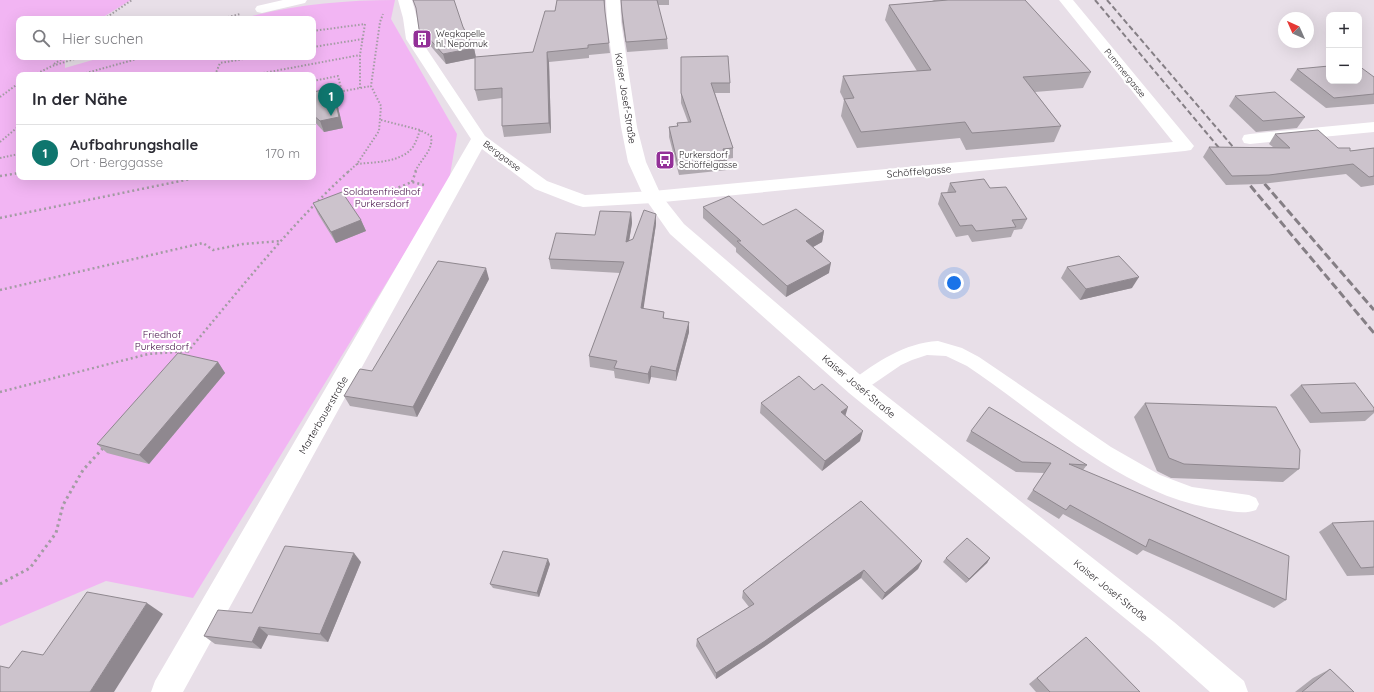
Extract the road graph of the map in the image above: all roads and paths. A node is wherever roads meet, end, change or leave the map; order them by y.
1 (132, 0) edge
2 (300, 0) edge
3 (405, 0) edge
4 (613, 0) edge
5 (1066, 0) edge
6 (385, 8) dead end
7 (262, 9) dead end
8 (108, 16) edge
9 (316, 31) edge
10 (362, 39) junction
11 (316, 47) edge
12 (360, 55) junction
13 (61, 60) edge
14 (71, 60) edge
15 (133, 60) edge
16 (238, 60) edge
17 (52, 66) junction
18 (40, 72) edge
19 (90, 72) edge
20 (216, 72) edge
21 (269, 72) edge
22 (316, 80) edge
23 (16, 85) edge
24 (371, 86) junction
25 (360, 88) junction
26 (342, 92) junction
27 (328, 94) edge
28 (0, 97) edge
29 (381, 120) junction
30 (1374, 127) edge
31 (16, 129) edge
32 (420, 130) junction
33 (479, 139) junction
34 (1250, 139) dead end
35 (0, 142) edge
36 (1185, 146) joint
37 (16, 155) edge
38 (0, 158) edge
39 (357, 164) junction
40 (16, 173) edge
41 (0, 176) edge
42 (185, 180) edge
43 (412, 182) junction
44 (425, 186) dead end
45 (380, 195) dead end
46 (653, 197) junction
47 (0, 218) edge
48 (281, 241) junction
49 (0, 290) edge
50 (188, 351) junction
51 (183, 357) edge
52 (857, 386) junction
53 (0, 392) edge
54 (104, 446) edge
55 (1249, 504) dead end
56 (0, 584) edge
57 (166, 692) edge
58 (1233, 692) edge

1 - 8 path
2 - 7 street
3 - 33 street, Berggasse
4 - 46 street, Kaiser Josef-Straße
5 - 36 street, Pummergasse
6 - 24 path
9 - 10 path
10 - 11 path
10 - 12 path
12 - 21 path
12 - 25 path
13 - 17 path
14 - 17 path
15 - 19 path
16 - 20 path
17 - 18 path
22 - 26 path
23 - 28 path
24 - 25 path
24 - 29 path
25 - 26 path
26 - 27 path
29 - 32 path
29 - 39 path
30 - 34 street
31 - 35 path
32 - 39 path
32 - 43 path
33 - 46 street, Berggasse
33 - 57 street, Marterbauerstraße
36 - 46 street, Schöffelgasse
37 - 38 path
39 - 48 path
40 - 41 path
42 - 47 path
43 - 44 path
43 - 45 path
46 - 52 street, Kaiser Josef-Straße
48 - 49 path
48 - 50 path
50 - 51 path
50 - 53 path
52 - 55 lane
52 - 58 street, Kaiser Josef-Straße
54 - 56 path

